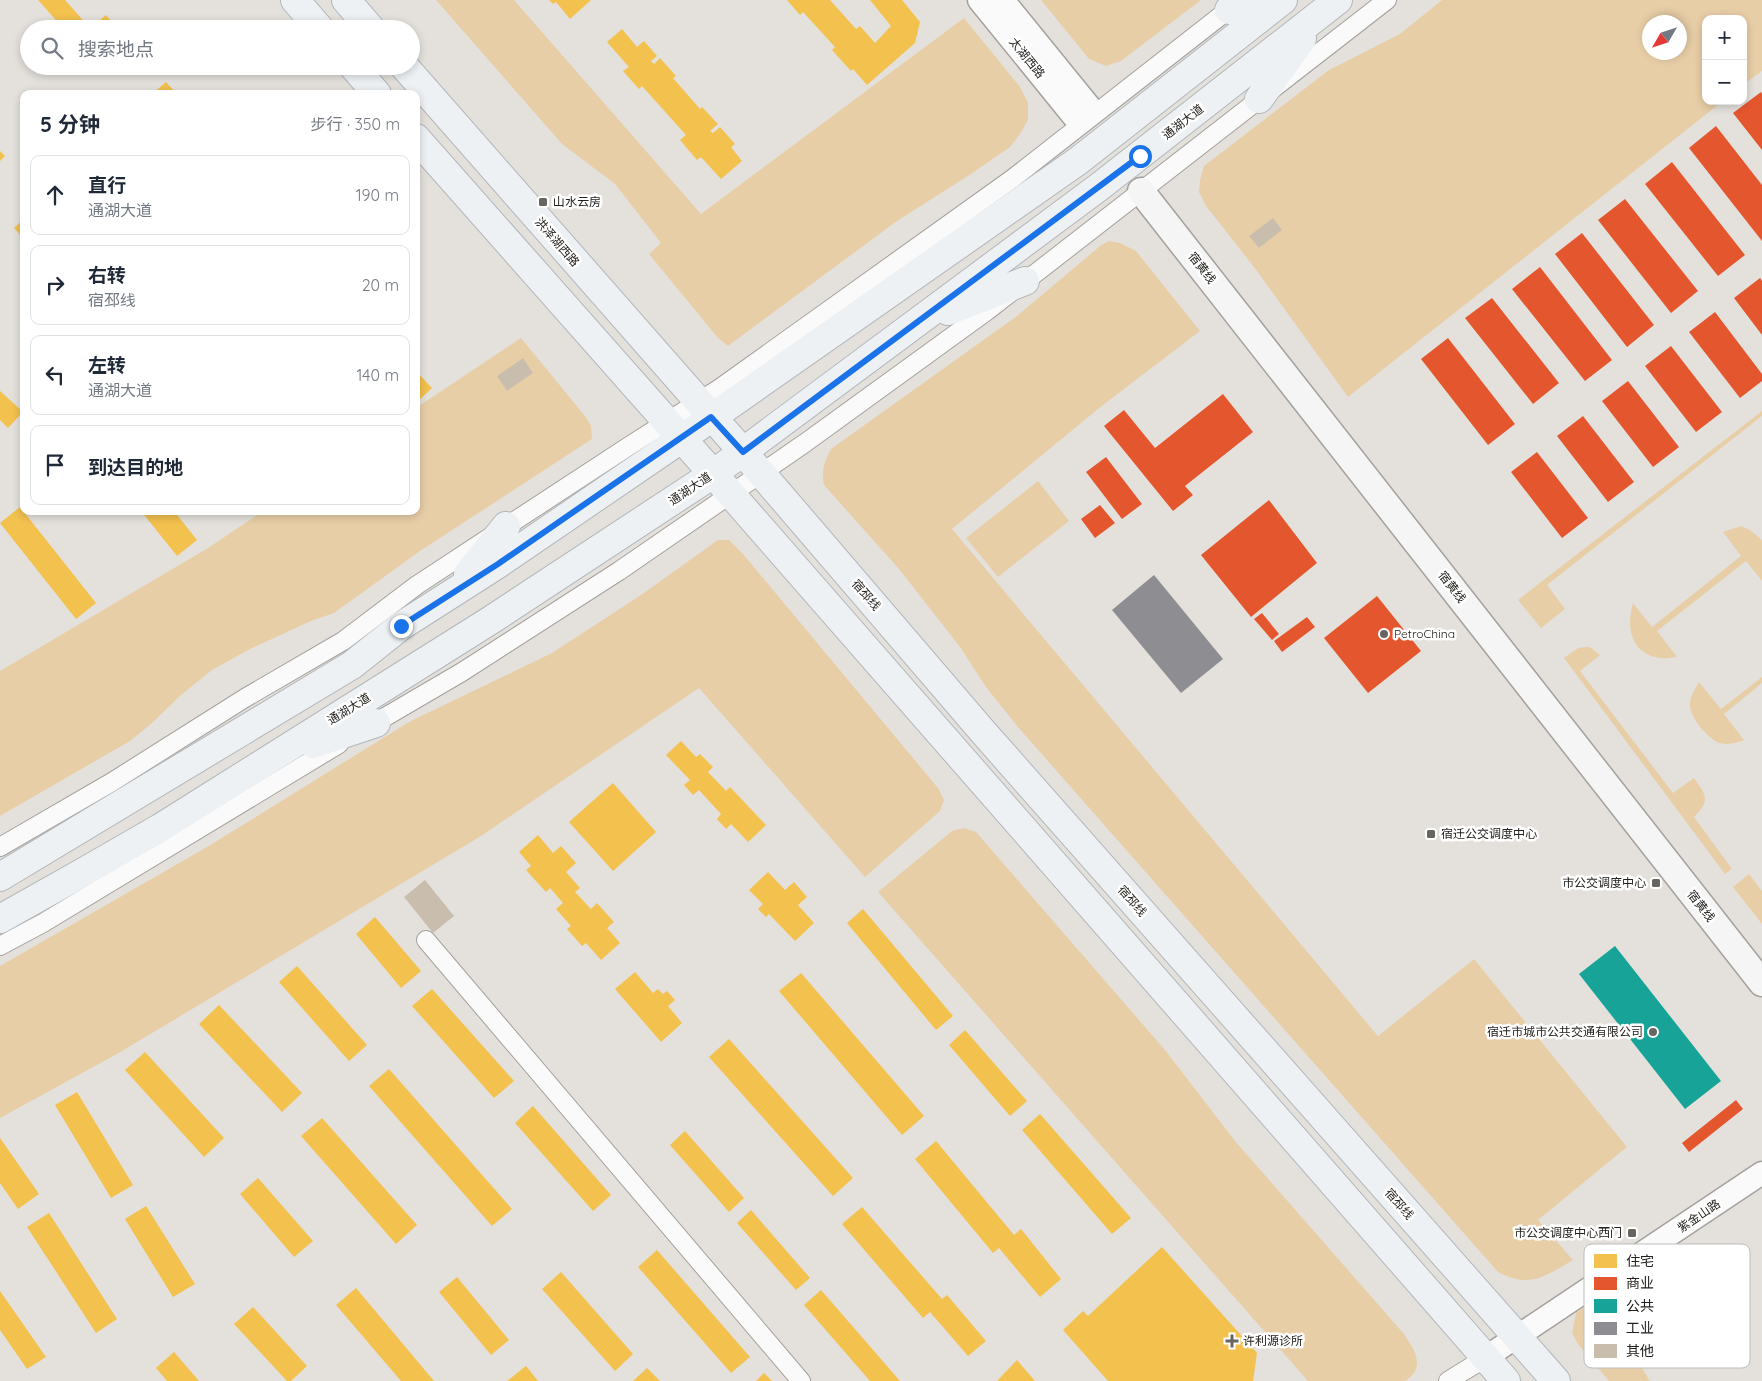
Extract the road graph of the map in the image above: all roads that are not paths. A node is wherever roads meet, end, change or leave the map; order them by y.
1 (295, 0) edge
2 (346, 0) edge
3 (979, 0) edge
4 (1003, 0) edge
5 (1262, 0) edge
6 (1283, 0) edge
7 (1387, 0) edge
8 (1235, 5) edge
9 (1329, 7) edge
10 (312, 20) edge
11 (363, 20) edge
12 (361, 75) edge
13 (412, 75) edge
14 (374, 90) edge
15 (1259, 99) junction
16 (420, 143) edge
17 (1141, 191) junction
18 (1025, 281) junction
19 (914, 324) junction
20 (705, 409) junction
21 (673, 430) junction
22 (743, 452) junction
23 (760, 473) junction
24 (721, 484) junction
25 (506, 526) junction
26 (455, 592) junction
27 (376, 723) junction
28 (269, 759) junction
29 (0, 847) edge
30 (0, 877) edge
31 (0, 919) edge
32 (426, 940) dead end
33 (0, 946) edge
34 (1762, 984) edge
35 (1762, 1174) edge
36 (1656, 1244) edge
37 (1584, 1291) edge
38 (1516, 1336) junction
39 (1485, 1358) junction
40 (801, 1381) edge
41 (1448, 1381) edge
42 (1506, 1381) edge
43 (1556, 1381) edge

1 - 10 main road
2 - 11 main road
3 - 4 street, 太湖西路
5 - 8 main road
6 - 20 main road
7 - 15 street
8 - 20 street
9 - 15 main road
9 - 19 main road, 通湖大道
12 - 14 main road
13 - 20 main road, 洪泽湖西路
15 - 17 street
16 - 21 main road
17 - 18 street
17 - 34 main road, 宿黄线
18 - 19 main road
18 - 23 street
19 - 22 main road, 通湖大道
20 - 21 main road
20 - 22 main road, 宿邳线
21 - 24 main road
21 - 25 street
21 - 26 main road
22 - 23 main road, 宿邳线
22 - 24 main road, 通湖大道
23 - 24 street
23 - 38 main road, 宿邳线
24 - 27 street
24 - 28 main road, 通湖大道
24 - 39 main road
25 - 26 main road
25 - 29 street
26 - 30 main road
27 - 28 main road
27 - 33 street
28 - 31 main road, 通湖大道
32 - 40 street
35 - 36 street, 紫金山路
37 - 38 street, 紫金山路
38 - 39 street, 紫金山路
38 - 43 main road, 宿邳线
39 - 41 street
39 - 42 main road

